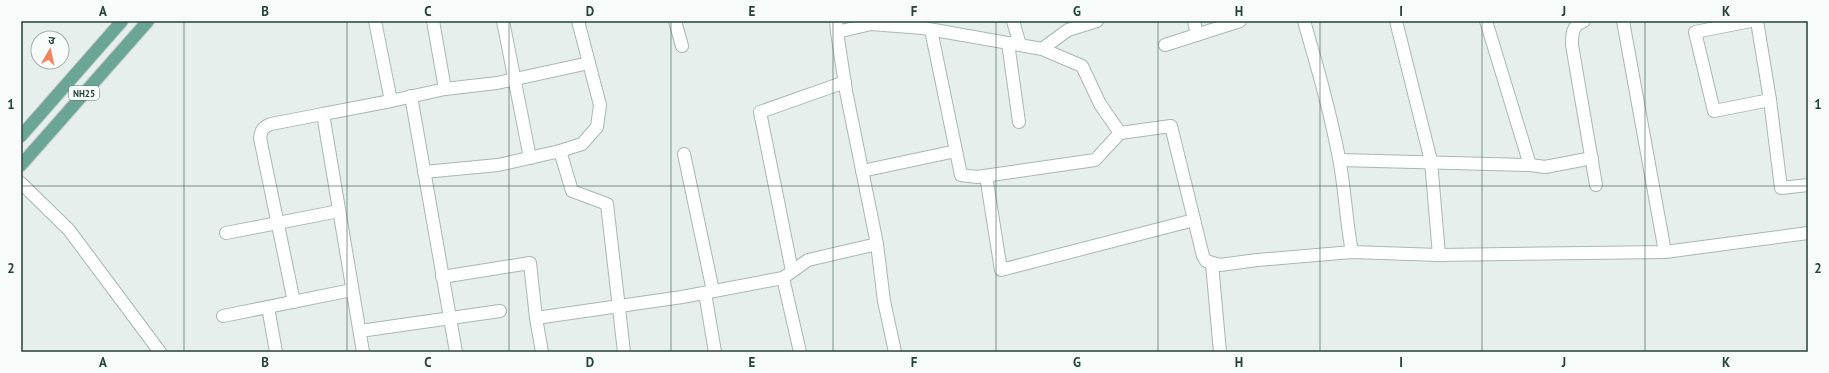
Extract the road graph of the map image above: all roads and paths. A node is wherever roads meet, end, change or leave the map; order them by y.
1 (122, 21) edge
2 (148, 21) edge
3 (375, 21) edge
4 (433, 21) edge
5 (503, 21) edge
6 (578, 21) edge
7 (675, 21) edge
8 (1013, 21) edge
9 (1097, 21) edge
10 (1194, 21) edge
11 (1240, 21) edge
12 (1304, 21) edge
13 (1396, 21) edge
14 (1486, 21) edge
15 (1584, 21) edge
16 (1623, 21) edge
17 (1751, 21) edge
18 (1757, 21) edge
19 (836, 26) edge
20 (925, 26) edge
21 (1197, 35) junction
22 (1014, 44) junction
23 (1165, 45) dead end
24 (682, 46) dead end
25 (1042, 49) junction
26 (589, 63) junction
27 (514, 80) junction
28 (844, 82) junction
29 (445, 89) junction
30 (411, 96) junction
31 (1770, 100) junction
32 (391, 101) junction
33 (323, 114) junction
34 (1019, 122) dead end
35 (1120, 133) junction
36 (21, 136) edge
37 (560, 151) junction
38 (956, 151) junction
39 (684, 154) dead end
40 (530, 158) junction
41 (1592, 158) junction
42 (1340, 160) junction
43 (1431, 161) junction
44 (21, 165) edge
45 (1530, 165) junction
46 (862, 171) junction
47 (424, 172) junction
48 (986, 176) junction
49 (21, 182) edge
50 (1596, 185) dead end
51 (1808, 185) edge
52 (339, 211) junction
53 (1194, 220) junction
54 (278, 223) junction
55 (226, 233) dead end
56 (1808, 235) edge
57 (877, 244) junction
58 (1352, 252) junction
59 (1665, 252) junction
60 (1439, 255) junction
61 (1212, 264) junction
62 (787, 274) junction
63 (442, 277) junction
64 (352, 290) junction
65 (709, 292) junction
66 (294, 302) junction
67 (620, 306) junction
68 (268, 307) junction
69 (500, 311) dead end
70 (223, 316) dead end
71 (449, 318) junction
72 (536, 318) junction
73 (360, 331) junction
74 (160, 352) edge
75 (276, 352) edge
76 (363, 352) edge
77 (456, 352) edge
78 (542, 352) edge
79 (624, 352) edge
80 (715, 352) edge
81 (800, 352) edge
82 (894, 352) edge
83 (1220, 352) edge

1 - 36 main road, NH25
2 - 44 main road, NH25
3 - 32 street
4 - 29 street
5 - 27 street
6 - 26 street
7 - 24 street
8 - 22 street
9 - 25 street
10 - 21 street
11 - 21 street
12 - 42 street
13 - 43 street
14 - 45 street
15 - 41 street
16 - 59 street
17 - 31 street
18 - 31 street
19 - 20 street
19 - 28 street
20 - 22 street
20 - 38 street
21 - 23 street
22 - 25 street
22 - 34 street
25 - 35 street
26 - 27 street
26 - 37 street
27 - 29 street
27 - 40 street
28 - 46 street
28 - 62 street
29 - 30 street
30 - 32 street
30 - 47 street
31 - 51 street
32 - 33 street
33 - 52 street
33 - 54 street
35 - 48 street
35 - 53 street
37 - 40 street
37 - 67 street
38 - 46 street
38 - 48 street
39 - 65 street
40 - 47 street
41 - 45 street
41 - 50 street
42 - 43 street
42 - 58 street
43 - 45 street
43 - 60 street
46 - 57 street
47 - 63 street
48 - 53 street
49 - 74 street
52 - 54 street
52 - 64 street
53 - 61 street
54 - 55 street
54 - 66 street
56 - 59 street
57 - 62 street
57 - 82 street
58 - 60 street
58 - 61 street
59 - 60 street
61 - 83 street
62 - 65 street
62 - 81 street
63 - 71 street
63 - 72 street
64 - 66 street
64 - 73 street
65 - 67 street
65 - 80 street
66 - 68 street
67 - 72 street
67 - 79 street
68 - 70 street
68 - 75 street
69 - 71 street
71 - 73 street
71 - 77 street
72 - 78 street
73 - 76 street

